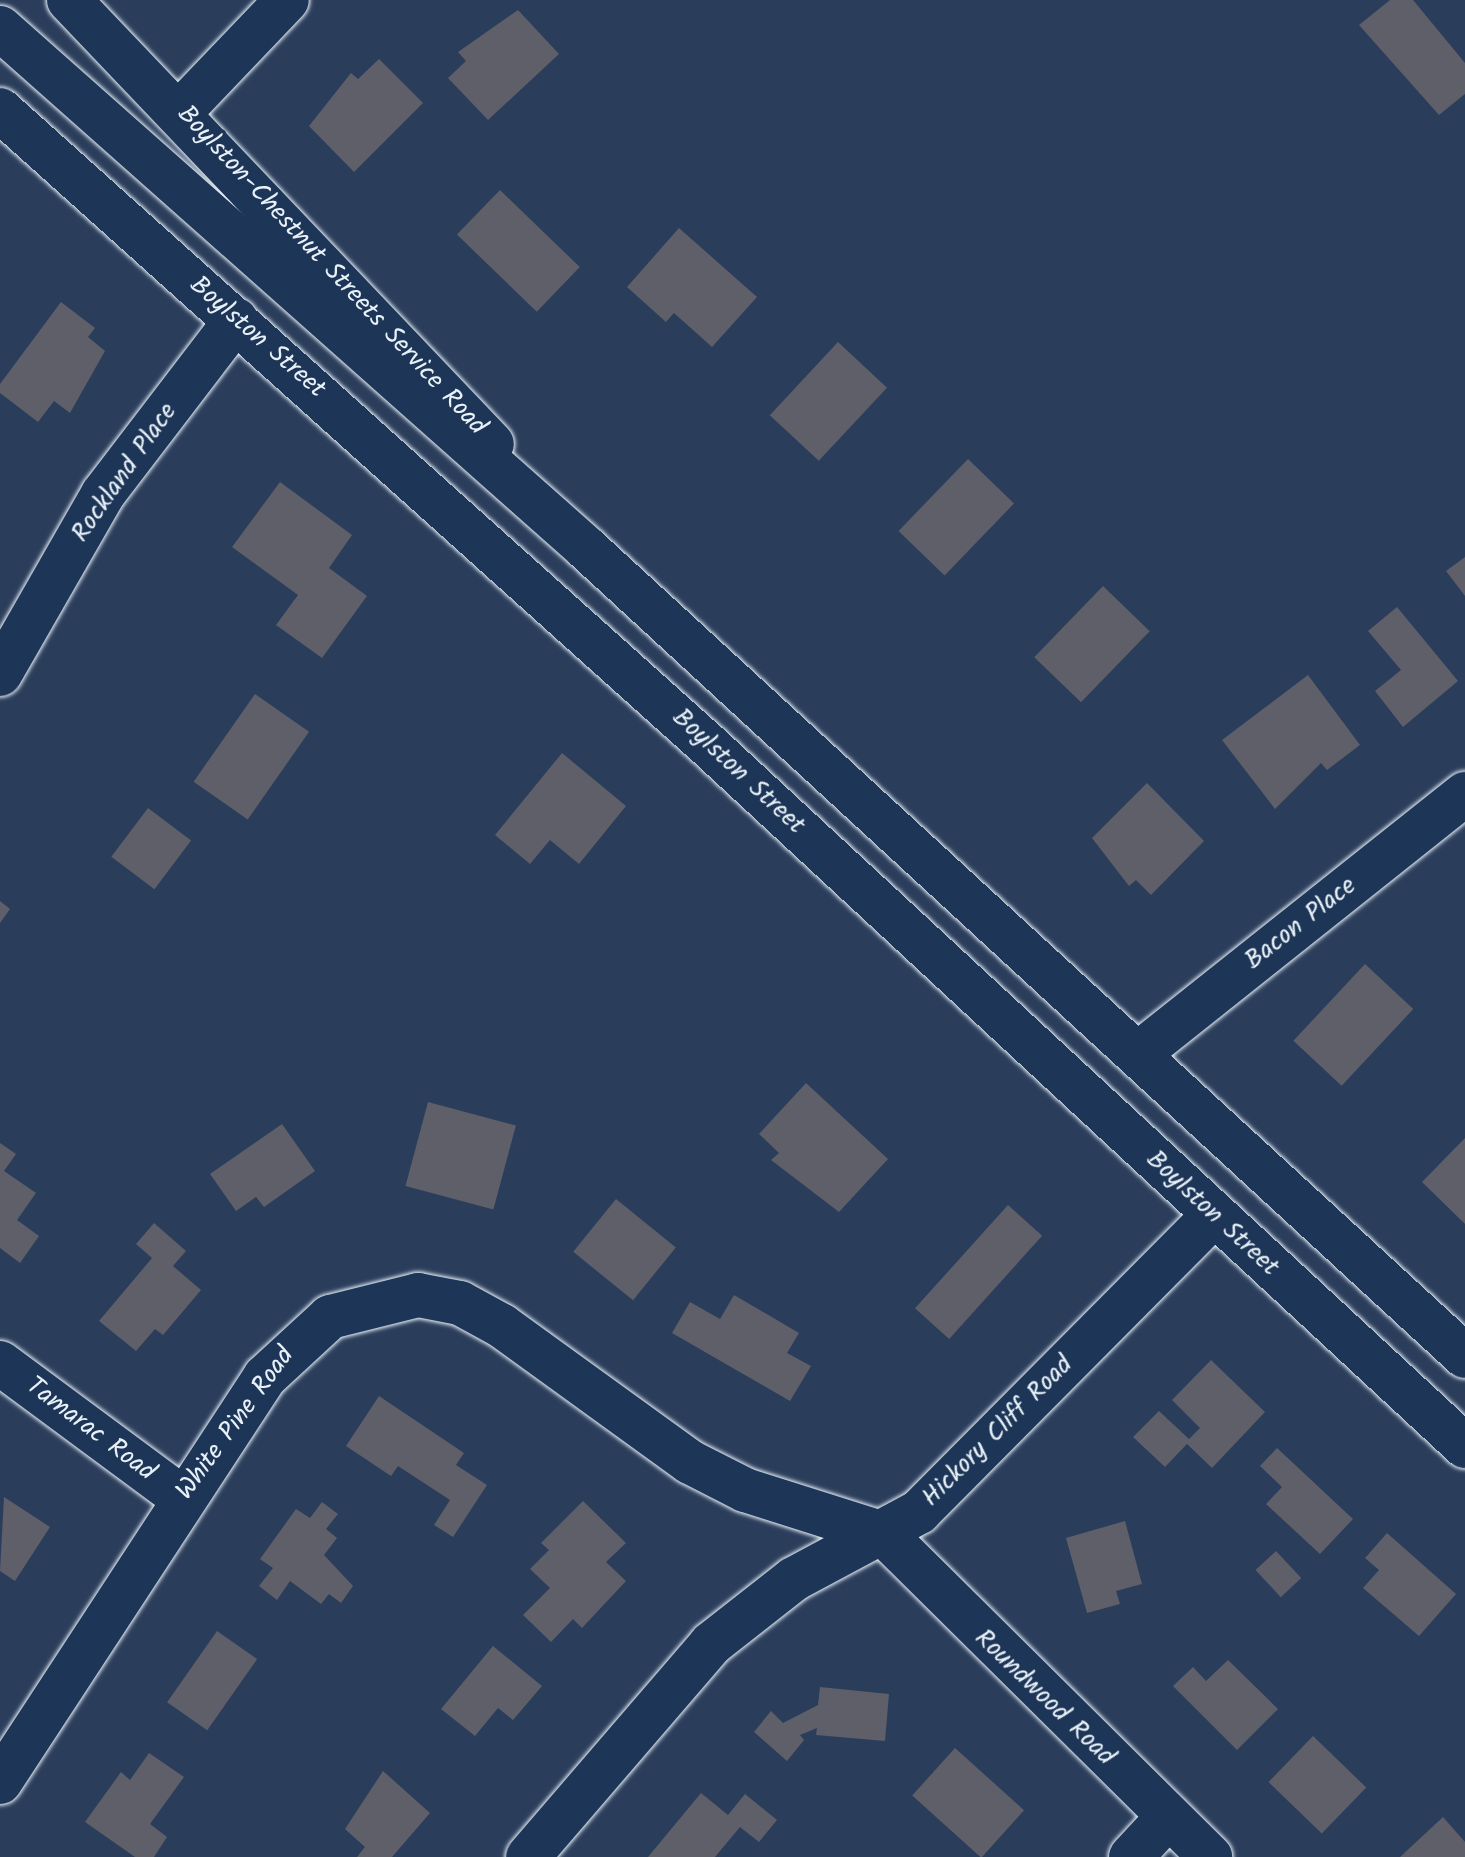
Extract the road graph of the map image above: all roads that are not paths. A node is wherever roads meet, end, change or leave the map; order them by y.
1 (69, 0) edge
2 (287, 0) edge
3 (0, 28) edge
4 (0, 110) edge
5 (181, 111) junction
6 (236, 320) junction
7 (586, 548) junction
8 (0, 674) edge
9 (1465, 794) edge
10 (1138, 1054) junction
11 (1213, 1216) junction
12 (1465, 1356) edge
13 (0, 1363) edge
14 (1465, 1446) edge
15 (181, 1497) junction
16 (884, 1534) junction
17 (0, 1782) edge
18 (1167, 1818) junction
19 (528, 1857) edge
20 (1131, 1857) edge
21 (1210, 1857) edge

1 - 5 main road, Boylston-Chestnut Streets Service Road
2 - 5 main road
3 - 7 main road
4 - 6 main road, Boylston Street
5 - 7 main road, Boylston-Chestnut Streets Service Road
6 - 8 main road, Rockland Place
6 - 11 main road, Boylston Street
7 - 10 main road
9 - 10 main road, Bacon Place
10 - 12 main road
11 - 14 main road, Boylston Street
11 - 16 main road, Hickory Cliff Road
13 - 15 main road, Tamarac Road
15 - 16 main road, White Pine Road
15 - 17 main road, White Pine Road
16 - 18 main road, Roundwood Road
16 - 19 main road, Hickory Cliff Road
18 - 20 main road
18 - 21 main road, Roundwood Road

